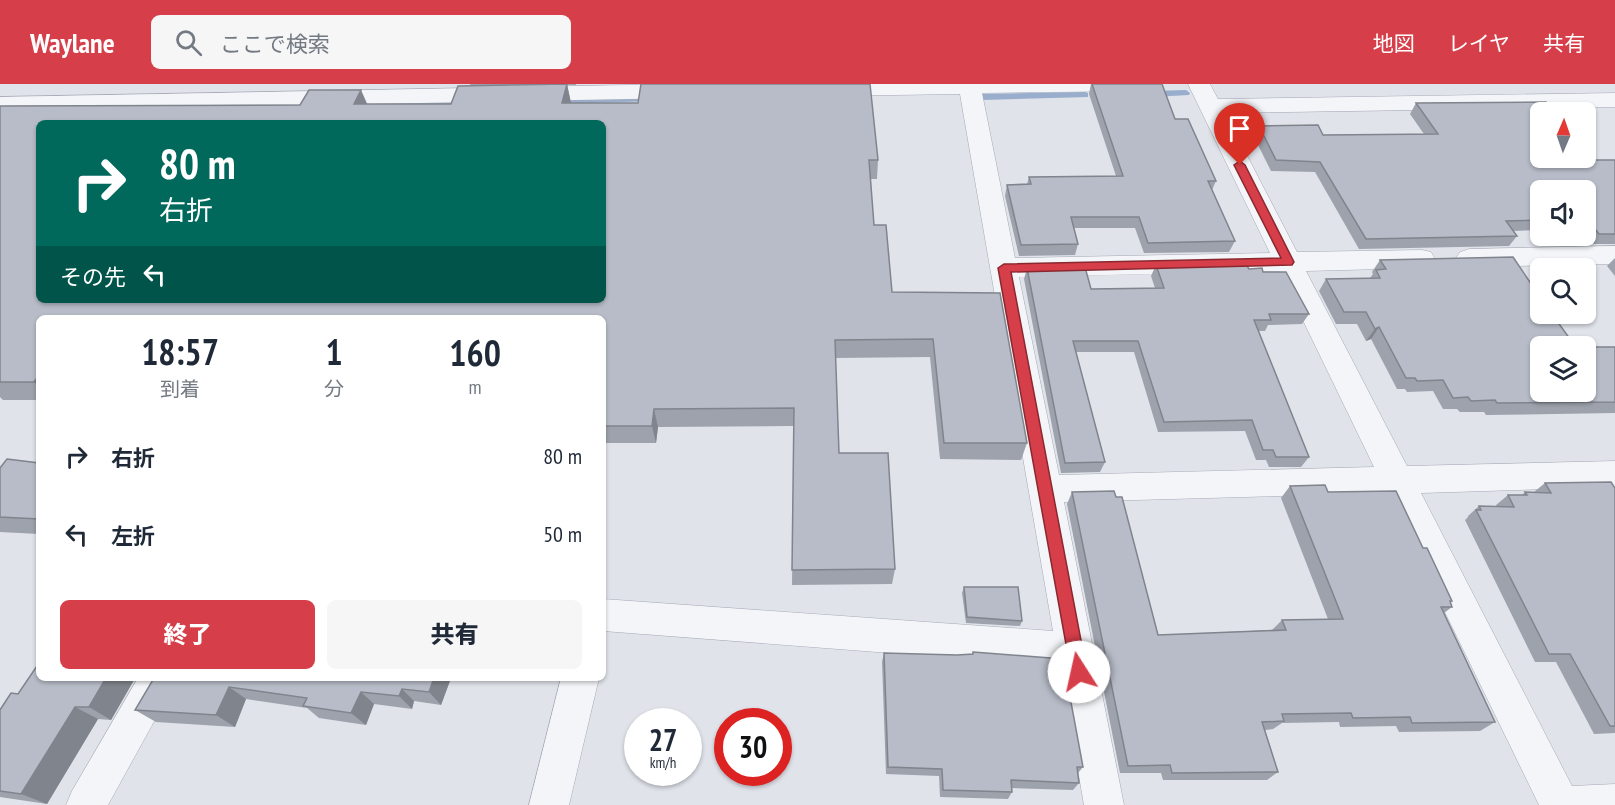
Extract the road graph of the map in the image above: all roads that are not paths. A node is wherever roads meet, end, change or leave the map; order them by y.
1 (1134, 84) edge
2 (1603, 84) edge
3 (840, 86) edge
4 (970, 87) junction
5 (805, 89) edge
6 (440, 90) edge
7 (699, 91) edge
8 (117, 92) edge
9 (1205, 95) edge
10 (1615, 98) edge
11 (0, 104) edge
12 (1615, 255) edge
13 (1288, 262) junction
14 (1004, 268) junction
15 (1615, 474) edge
16 (1398, 480) junction
17 (1046, 489) junction
18 (606, 615) edge
19 (1075, 650) junction
20 (157, 681) edge
21 (579, 681) edge
22 (1615, 804) edge
23 (86, 805) edge
24 (549, 805) edge
25 (1104, 805) edge
26 (1560, 805) edge
27 (1574, 805) edge

1 - 4 street
2 - 10 street
3 - 4 street
3 - 5 street
4 - 14 street
6 - 7 street
6 - 8 street
8 - 11 street
9 - 10 street
9 - 13 street
12 - 13 street
13 - 14 street
13 - 16 street
14 - 17 street
15 - 16 street
16 - 17 street
16 - 26 street
17 - 19 street
18 - 19 street
19 - 25 street
20 - 23 street
21 - 24 street
22 - 27 street

